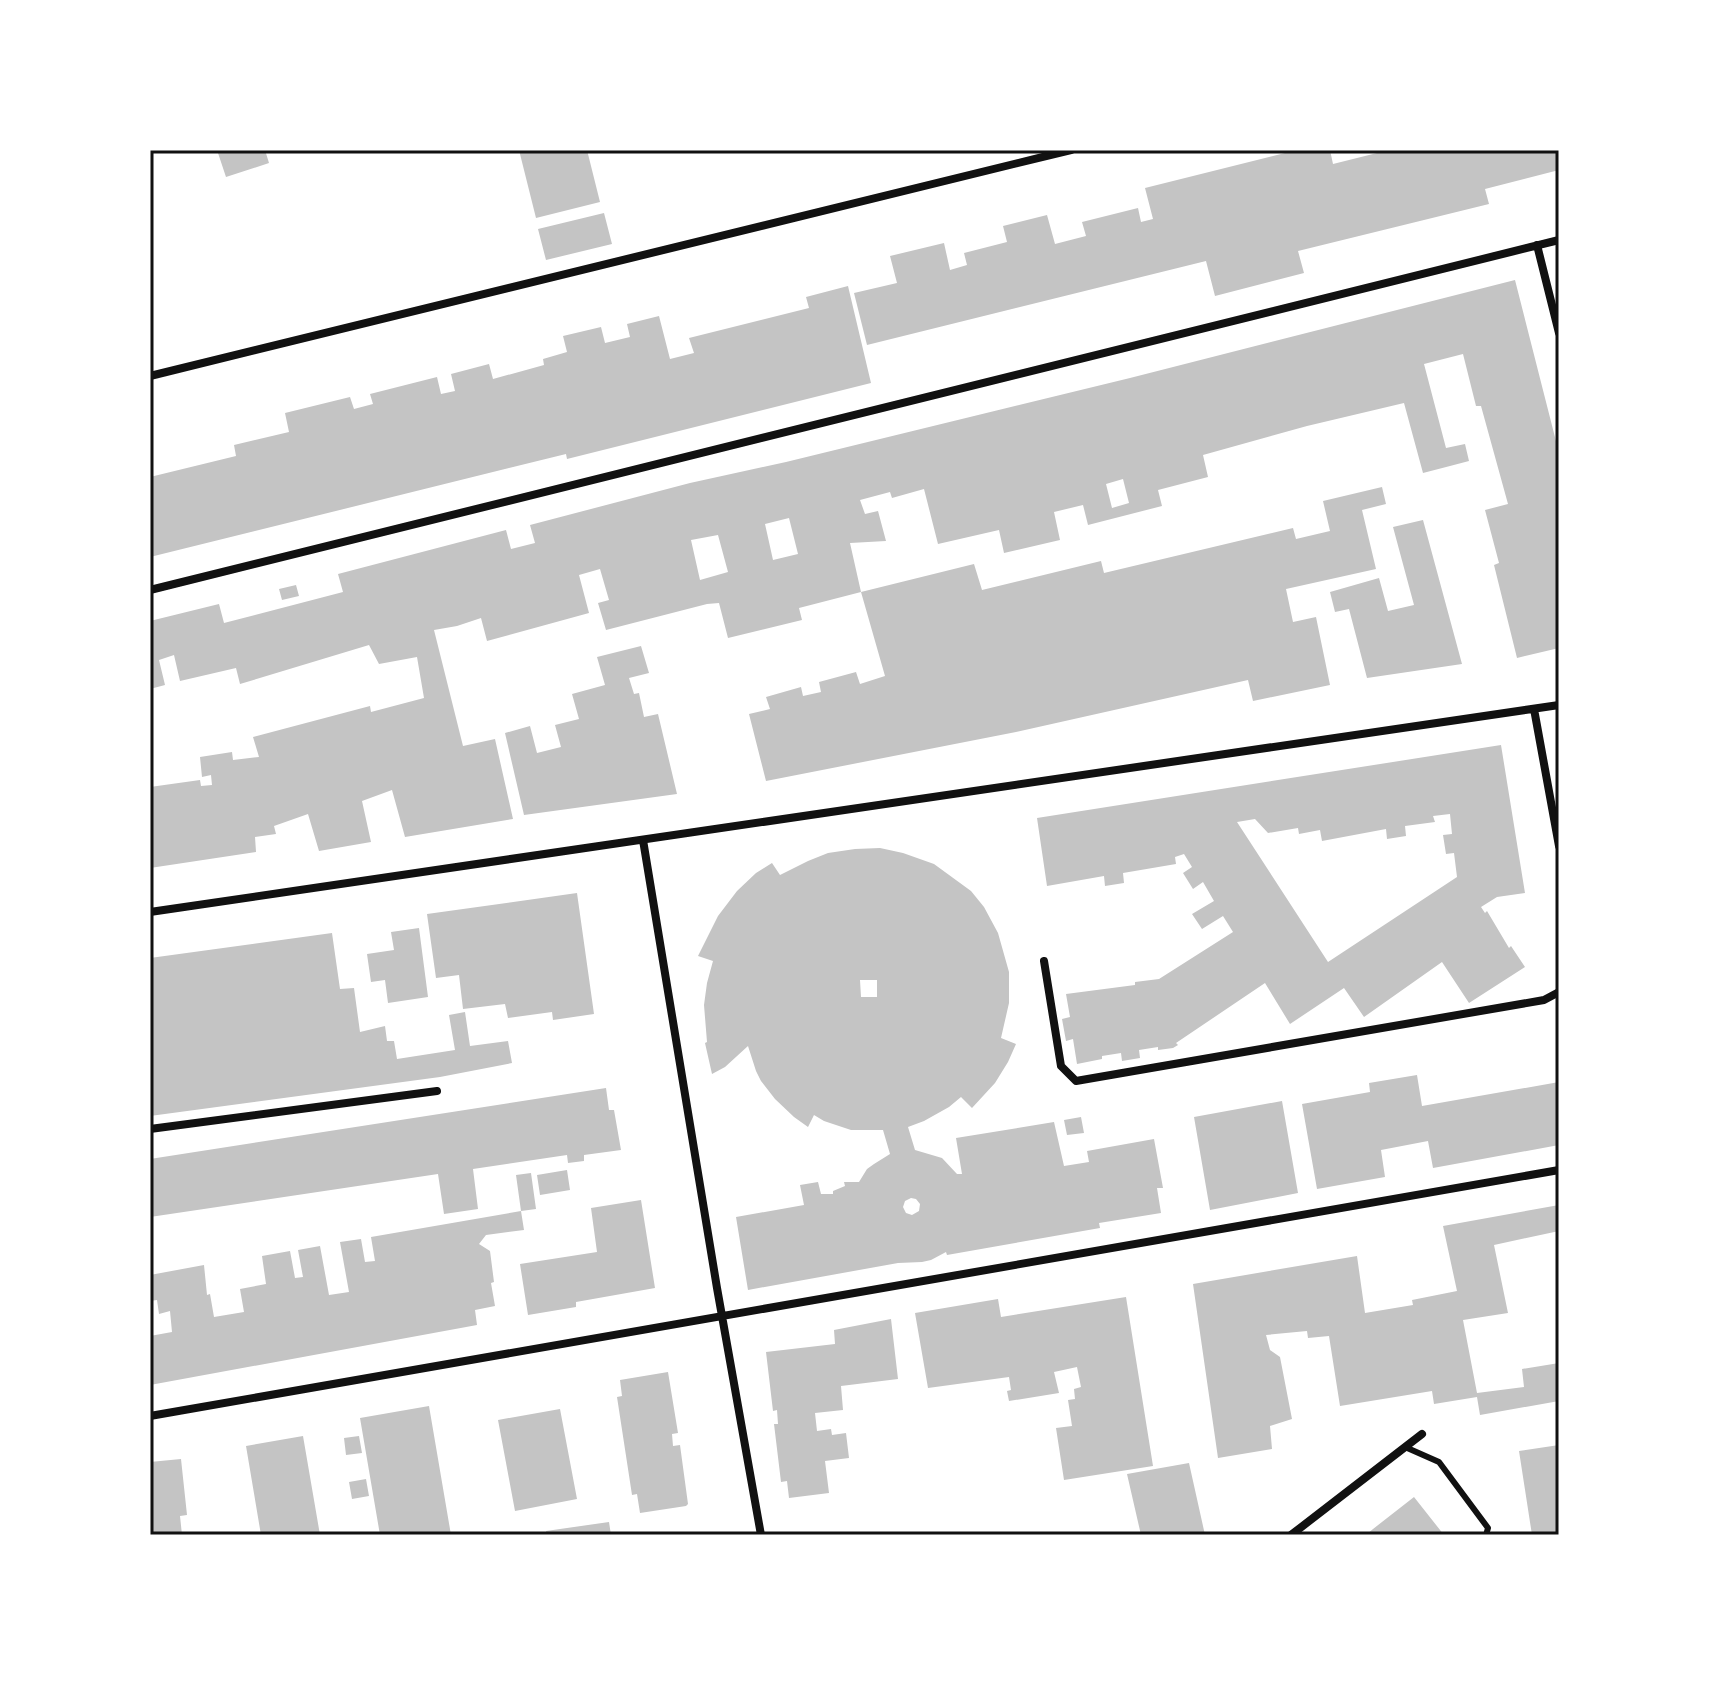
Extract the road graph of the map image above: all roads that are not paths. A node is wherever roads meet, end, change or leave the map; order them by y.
1 (1071, 150) edge
2 (1559, 240) edge
3 (1537, 245) junction
4 (1559, 333) edge
5 (150, 376) edge
6 (150, 590) edge
7 (1559, 705) edge
8 (1534, 709) junction
9 (643, 840) junction
10 (1559, 846) edge
11 (150, 912) edge
12 (1044, 961) dead end
13 (1559, 992) edge
14 (437, 1091) dead end
15 (150, 1129) edge
16 (1559, 1170) edge
17 (722, 1316) junction
18 (150, 1416) edge
19 (1422, 1434) dead end
20 (1405, 1447) junction
21 (761, 1535) edge
22 (1291, 1535) edge
23 (1486, 1535) edge

1 - 5 street
2 - 3 street
3 - 4 street
3 - 6 street
7 - 8 street
8 - 9 street
8 - 10 street
9 - 11 street
9 - 17 street
12 - 13 street
14 - 15 street
16 - 17 street
17 - 18 street
17 - 21 street
19 - 20 street
20 - 22 street
20 - 23 lane

